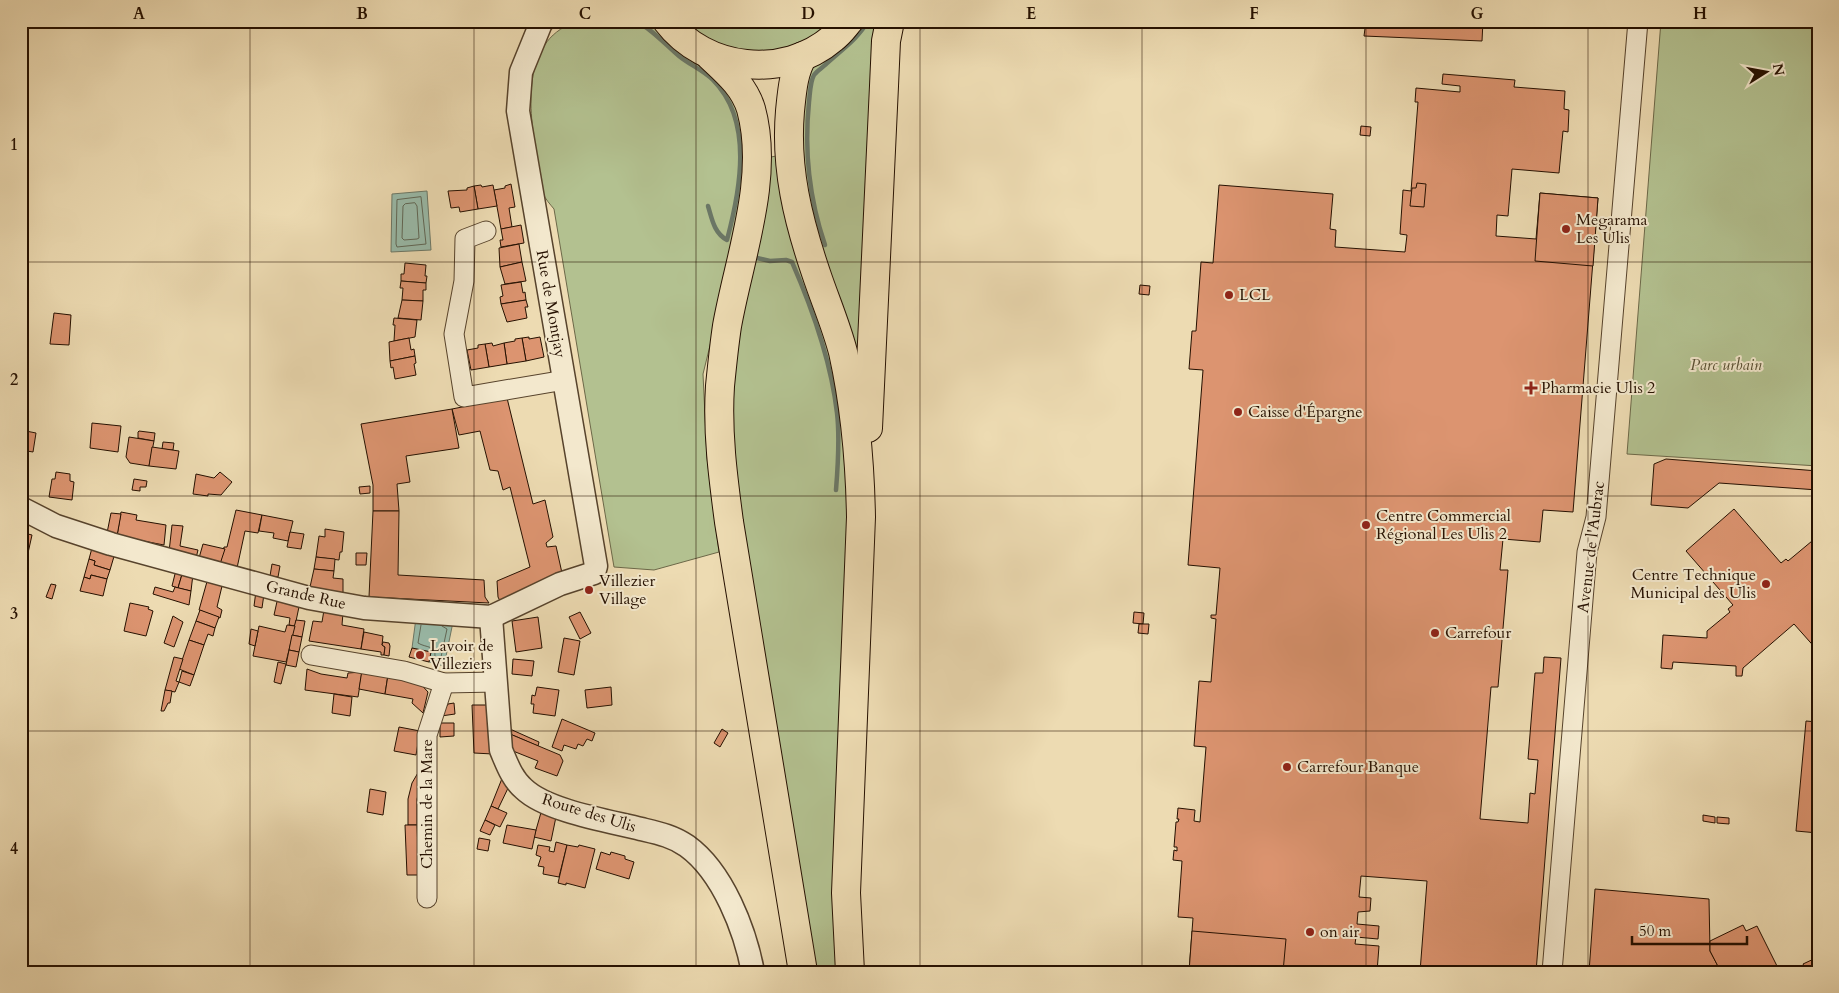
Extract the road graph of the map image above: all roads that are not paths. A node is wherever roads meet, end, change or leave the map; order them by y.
1 (558, 21) edge
2 (667, 21) edge
3 (849, 21) edge
4 (890, 21) edge
5 (1638, 21) edge
6 (540, 29) edge
7 (710, 56) junction
8 (803, 56) junction
9 (486, 231) dead end
10 (565, 380) junction
11 (860, 479) junction
12 (21, 508) edge
13 (491, 618) junction
14 (311, 655) dead end
15 (496, 682) junction
16 (444, 683) junction
17 (427, 898) dead end
18 (753, 972) edge
19 (803, 972) edge
20 (850, 972) edge
21 (1552, 972) edge

1 - 6 street, Rue de Montjay
2 - 7 main road
3 - 8 main road
4 - 11 main road
5 - 21 street, Avenue de l'Aubrac
6 - 10 street, Rue de Montjay
7 - 8 main road
7 - 19 main road
8 - 11 main road
9 - 10 street
10 - 13 street, Rue de Montjay
11 - 20 main road
12 - 13 street, Grande Rue
13 - 15 street, Route des Ulis
14 - 16 street
15 - 16 street
15 - 18 street, Route des Ulis
16 - 17 street, Chemin de la Mare

